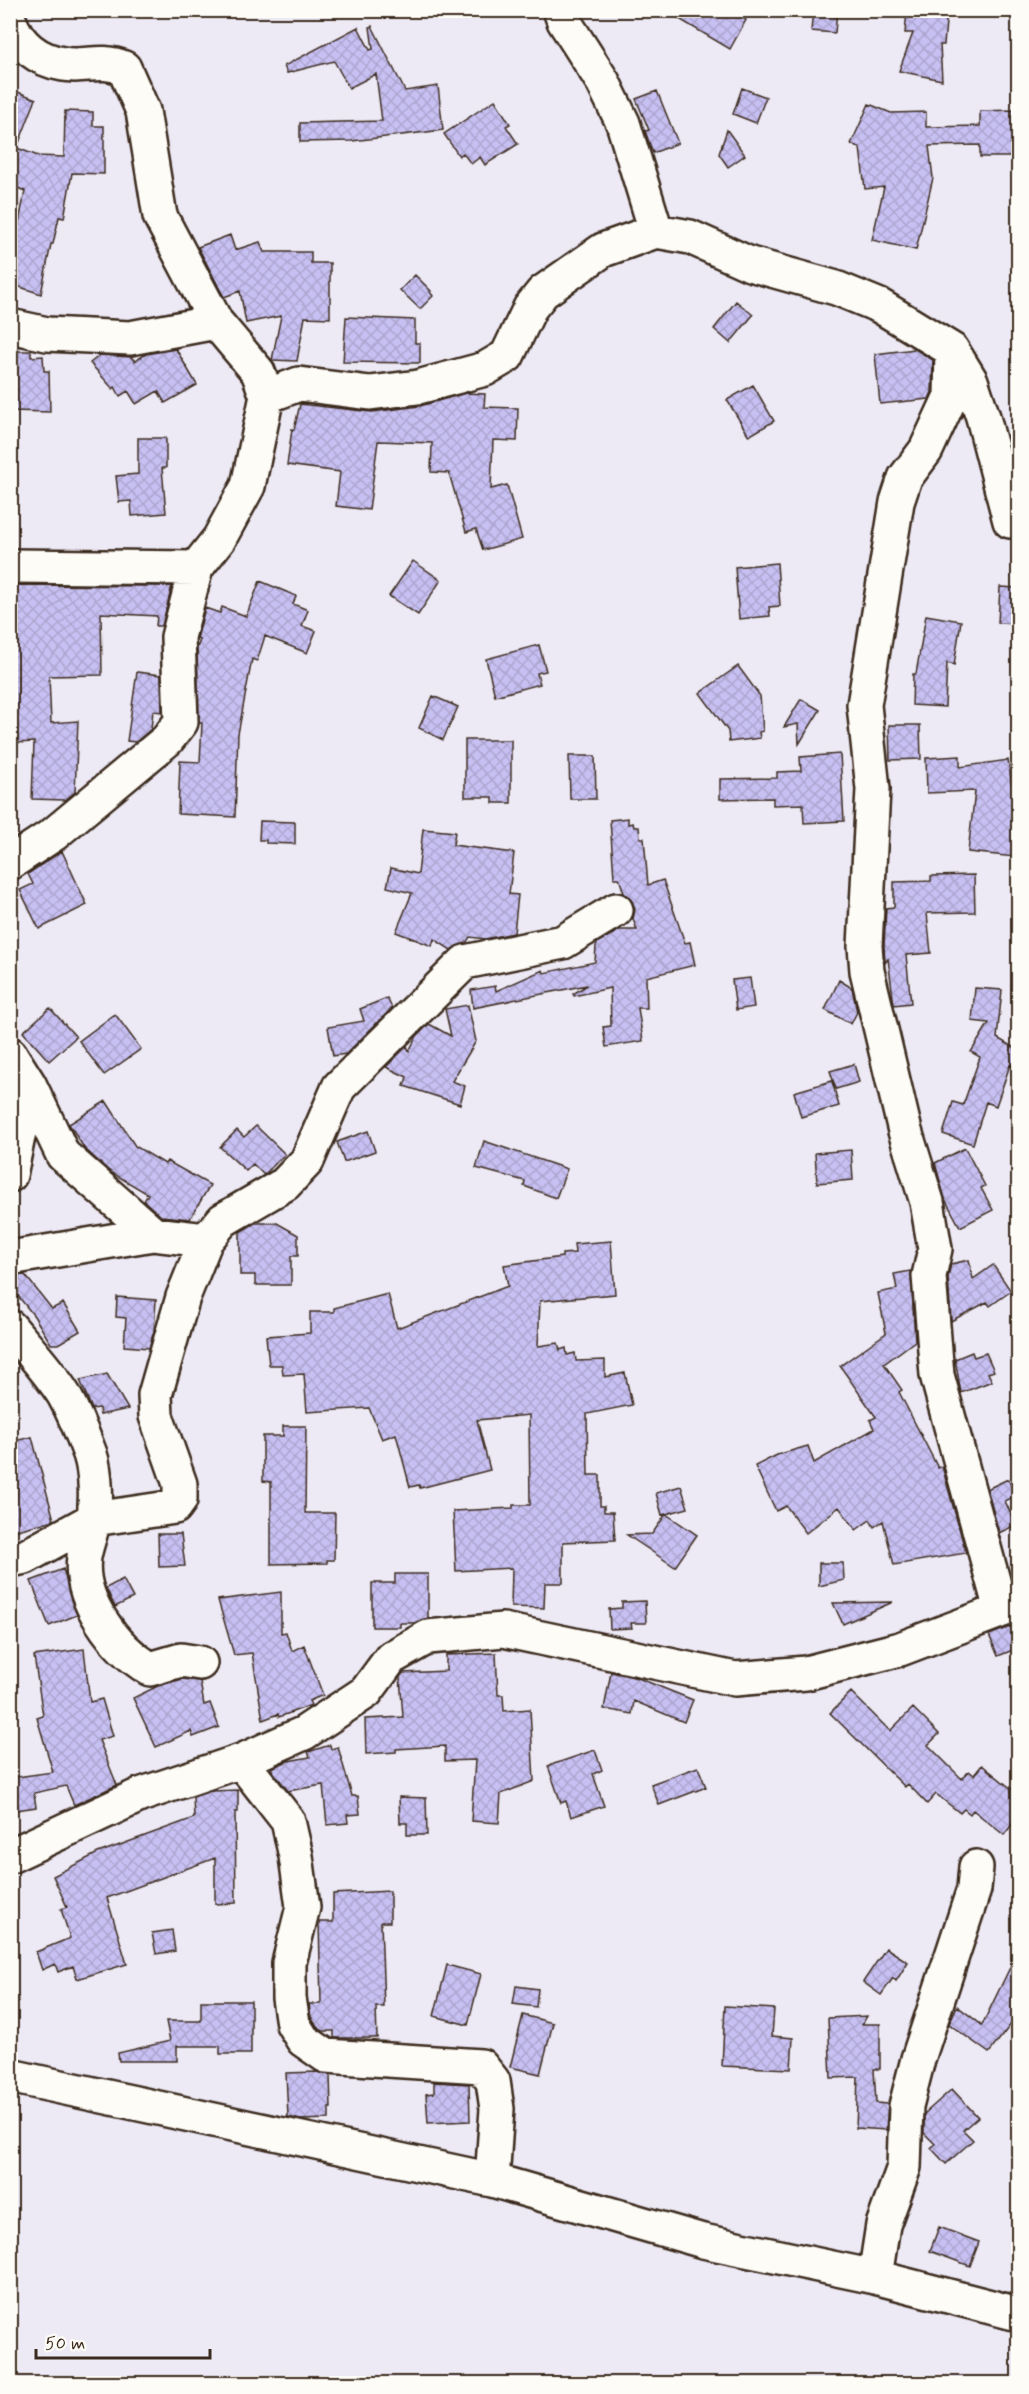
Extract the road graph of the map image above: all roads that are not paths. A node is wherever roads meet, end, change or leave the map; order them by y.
1 (560, 10) edge
2 (10, 22) edge
3 (656, 231) junction
4 (216, 322) junction
5 (10, 326) edge
6 (952, 350) junction
7 (267, 396) junction
8 (1010, 521) dead end
9 (10, 567) edge
10 (196, 568) junction
11 (10, 863) edge
12 (616, 910) dead end
13 (10, 1054) edge
14 (29, 1084) junction
15 (10, 1175) edge
16 (153, 1234) junction
17 (206, 1240) junction
18 (10, 1258) edge
19 (10, 1327) edge
20 (94, 1519) junction
21 (10, 1560) edge
22 (1010, 1607) edge
23 (200, 1663) dead end
24 (242, 1761) junction
25 (10, 1856) edge
26 (976, 1867) dead end
27 (10, 2076) edge
28 (492, 2180) junction
29 (874, 2277) junction
30 (1018, 2314) edge

1 - 3 street
2 - 4 street
3 - 6 street
3 - 7 street
4 - 5 street
4 - 7 street
6 - 8 street
6 - 22 street
7 - 10 street
9 - 10 street
10 - 11 street
12 - 17 street
13 - 14 street
14 - 15 street
14 - 16 street
16 - 17 street
16 - 18 street
17 - 20 street
19 - 20 street
20 - 21 street
20 - 23 street
22 - 24 street
24 - 25 street
24 - 28 street
26 - 29 street
27 - 28 street
28 - 29 street
29 - 30 street

